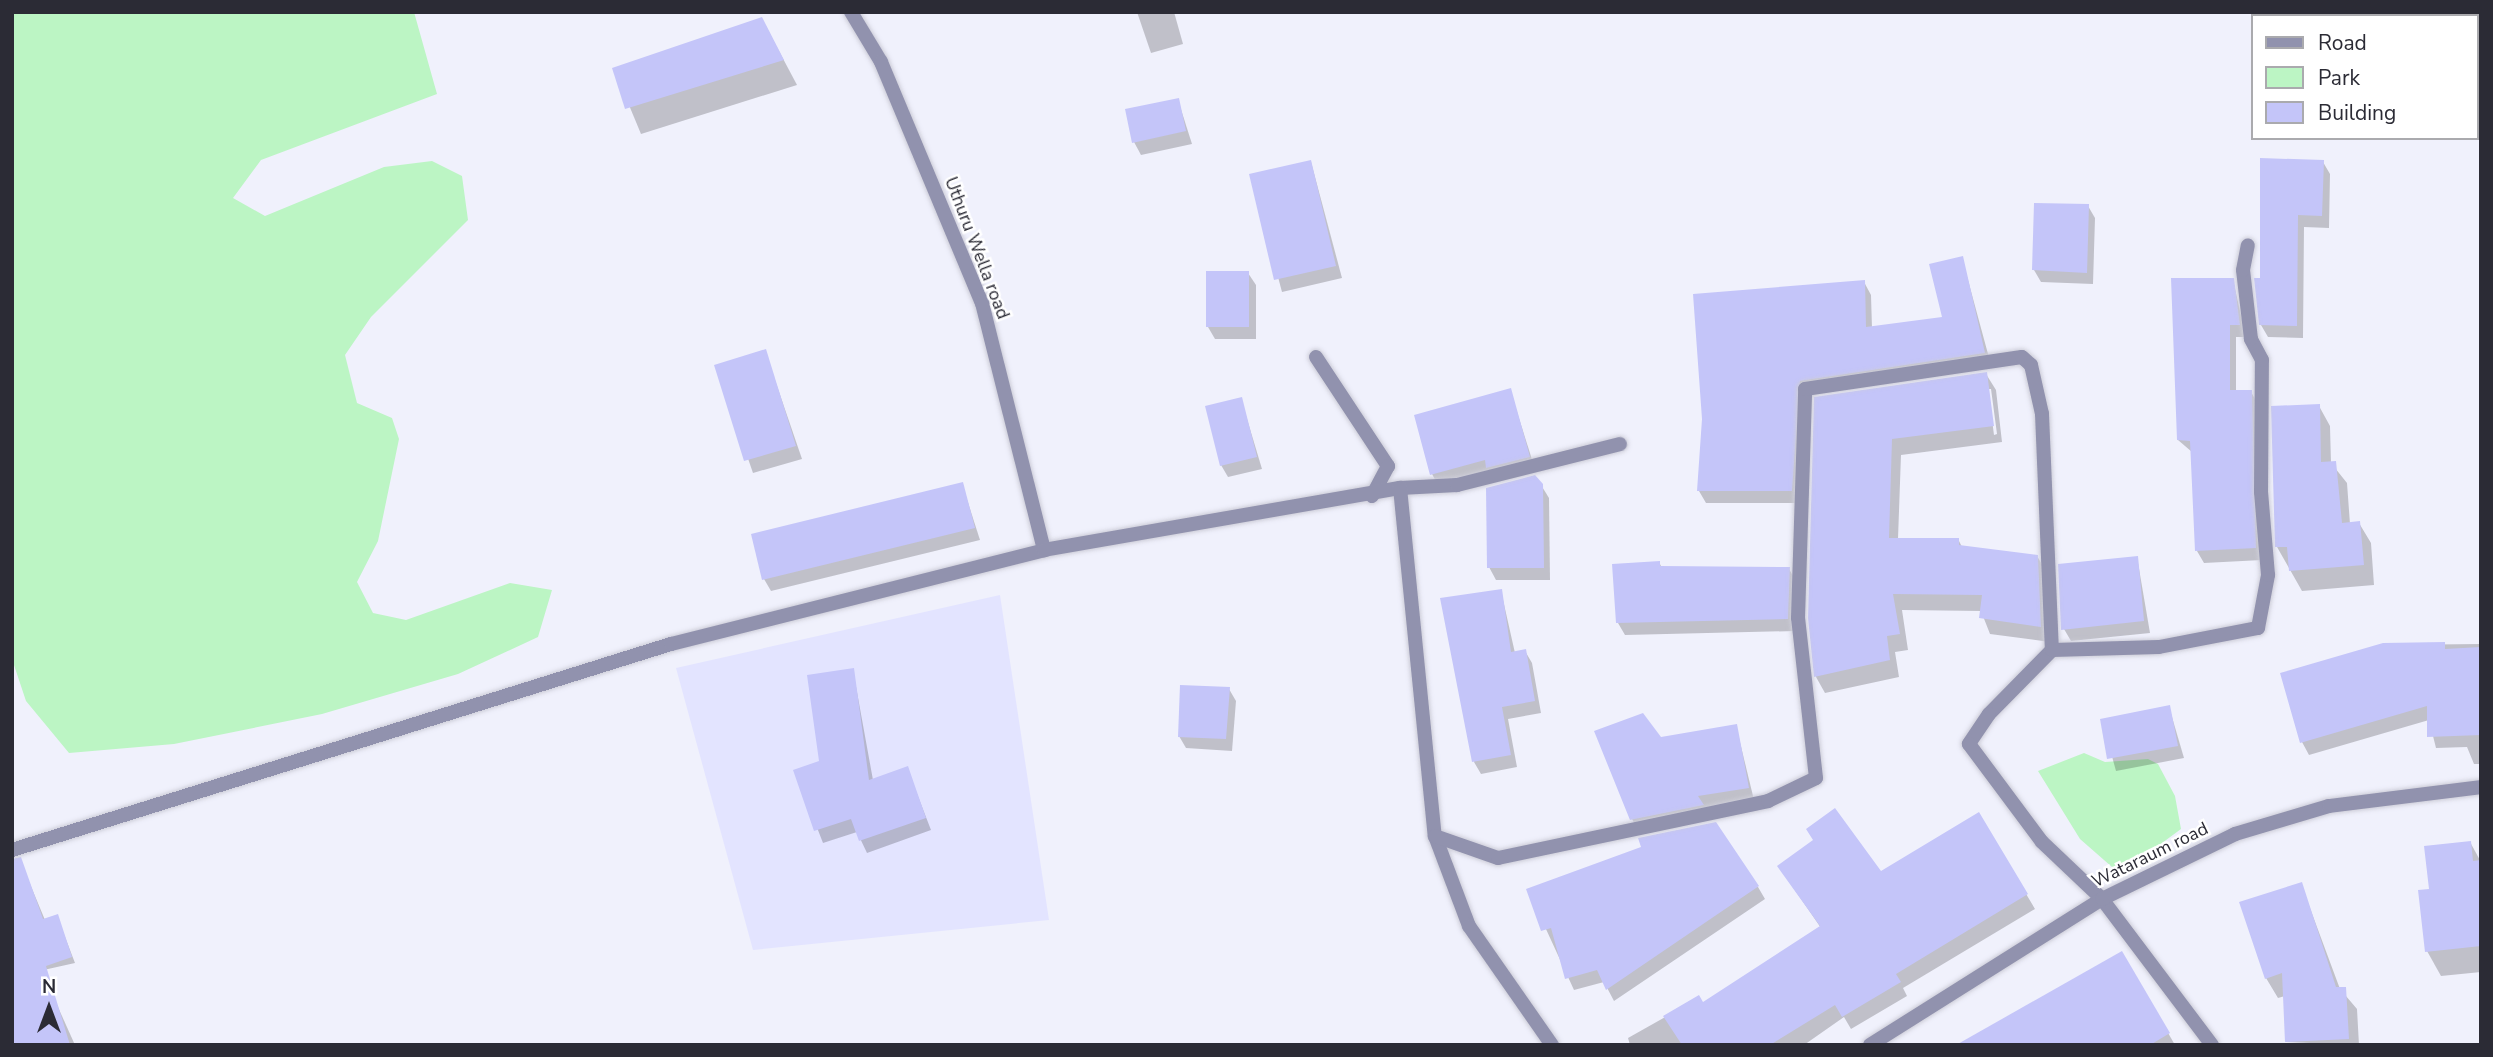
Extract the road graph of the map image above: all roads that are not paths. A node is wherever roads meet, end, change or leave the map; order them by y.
1 (851, 12) edge
2 (2248, 246) dead end
3 (1316, 357) dead end
4 (1620, 444) dead end
5 (1400, 488) junction
6 (1372, 496) junction
7 (1044, 550) junction
8 (2052, 650) junction
9 (2481, 787) edge
10 (1435, 836) junction
11 (12, 850) edge
12 (2102, 899) junction
13 (1552, 1045) edge
14 (1870, 1045) edge
15 (2212, 1045) edge

1 - 7 street, Uthuru Wella road
2 - 8 street
3 - 6 street
4 - 5 street
5 - 6 street
5 - 10 street
6 - 7 street
7 - 11 street
8 - 10 street
8 - 12 street
9 - 12 street, Wataraum road
10 - 13 street
12 - 14 street, Wataraum road
12 - 15 street

